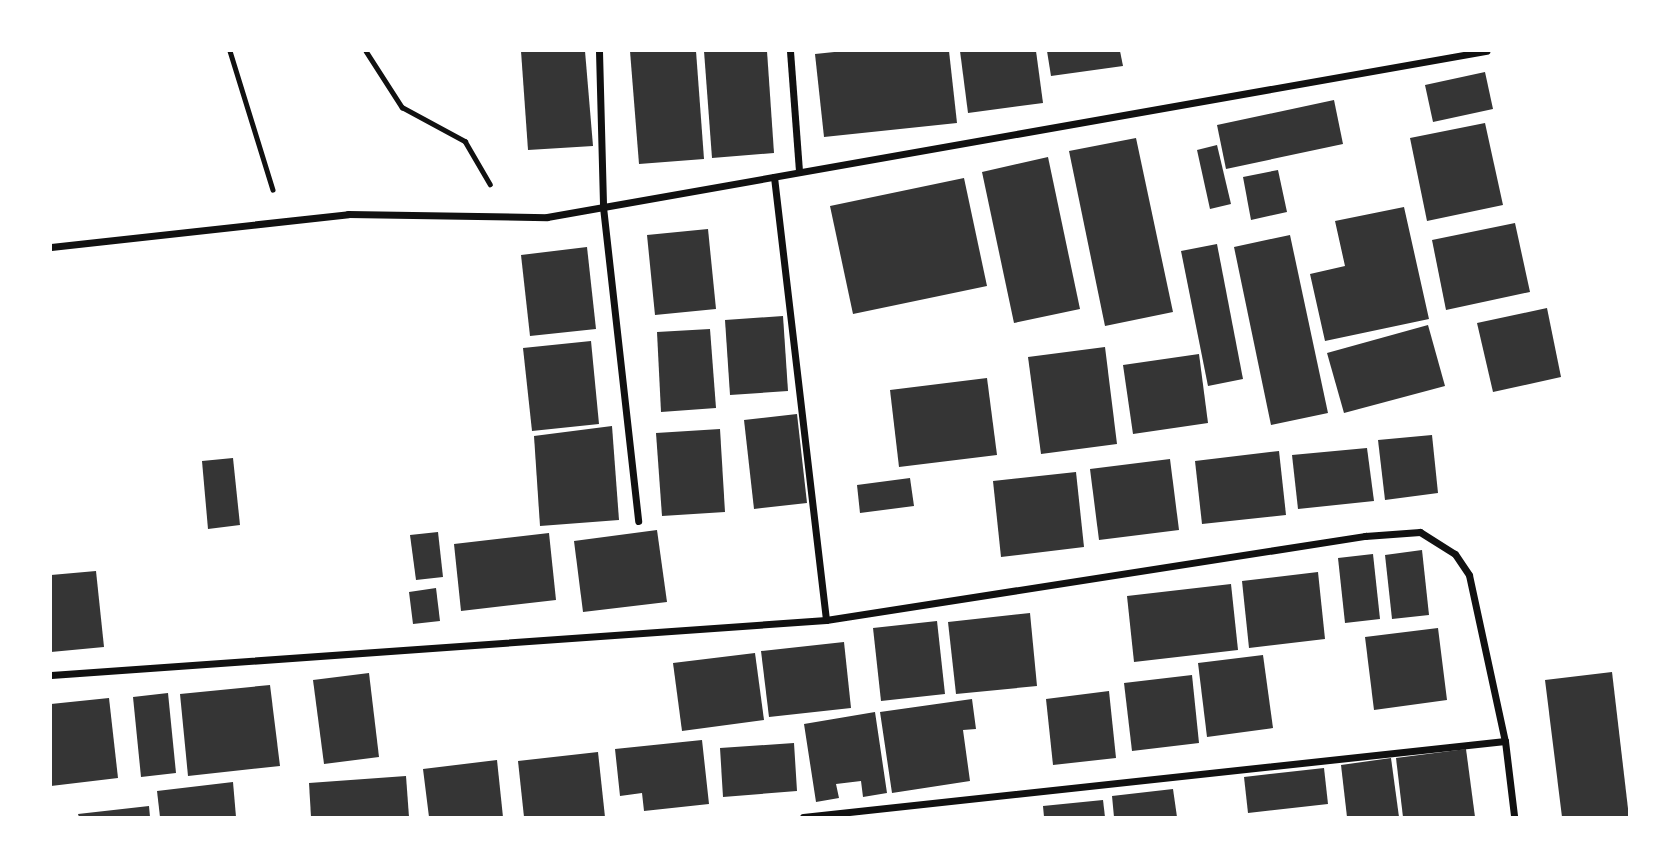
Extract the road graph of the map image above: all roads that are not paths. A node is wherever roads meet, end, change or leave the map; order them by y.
1 (599, 51) edge
2 (790, 51) edge
3 (1486, 51) edge
4 (799, 171) junction
5 (774, 177) junction
6 (603, 207) junction
7 (51, 247) edge
8 (638, 521) dead end
9 (826, 620) junction
10 (51, 676) edge
11 (1505, 741) junction
12 (1514, 815) dead end
13 (803, 817) edge

1 - 6 street
2 - 4 street
3 - 4 street
4 - 5 street
5 - 6 street
5 - 9 street
6 - 7 street
6 - 8 street
9 - 10 street
9 - 11 street
11 - 12 street
11 - 13 street

